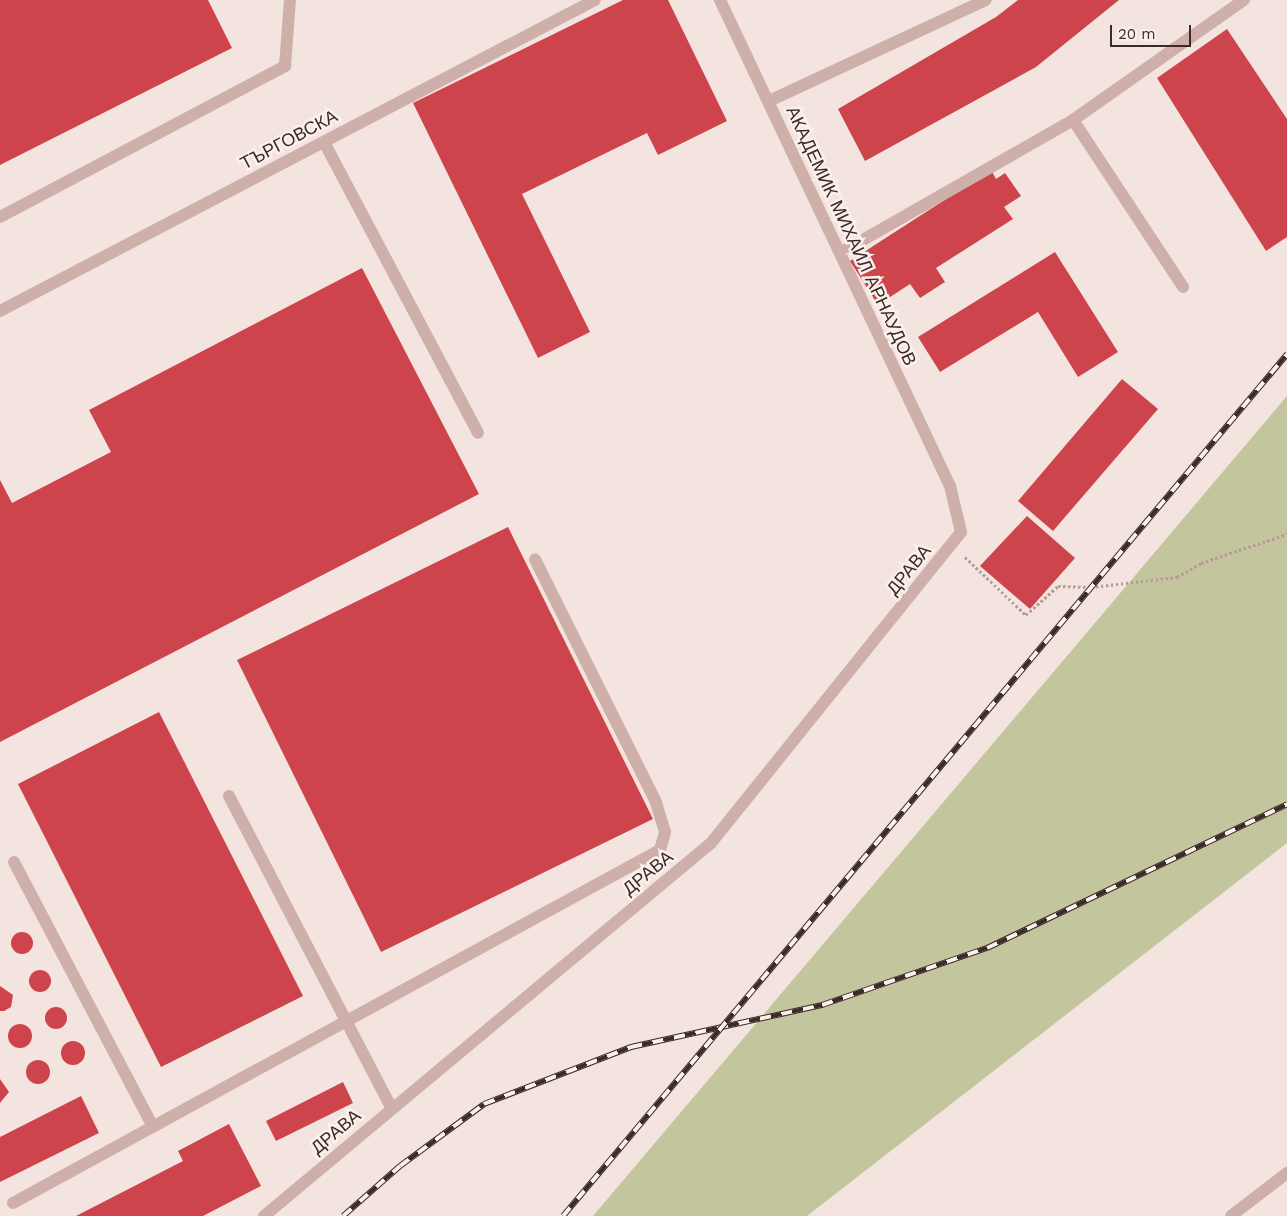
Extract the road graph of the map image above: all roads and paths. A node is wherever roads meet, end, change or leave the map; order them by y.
1 (290, 0) edge
2 (595, 0) edge
3 (720, 0) edge
4 (986, 0) edge
5 (1244, 0) edge
6 (769, 101) junction
7 (1073, 120) junction
8 (324, 142) junction
9 (0, 217) edge
10 (840, 253) junction
11 (1183, 287) dead end
12 (0, 312) edge
13 (478, 433) dead end
14 (950, 486) joint
15 (1287, 534) edge
16 (953, 543) junction
17 (535, 558) dead end
18 (229, 796) dead end
19 (14, 862) dead end
20 (348, 1023) junction
21 (391, 1107) junction
22 (153, 1127) junction
23 (1287, 1172) edge
24 (13, 1203) dead end
25 (264, 1216) edge
26 (1231, 1216) edge

1 - 9 street
2 - 8 street, ТЪРГОВСКА
3 - 6 street, АКАДЕМИК МИХАИЛ АРНАУДОВ
4 - 6 street
5 - 7 street
6 - 10 street, АКАДЕМИК МИХАИЛ АРНАУДОВ
7 - 10 street
7 - 11 street
8 - 12 street, ТЪРГОВСКА
8 - 13 street
10 - 14 street, АКАДЕМИК МИХАИЛ АРНАУДОВ
14 - 16 street, ДРАВА
15 - 16 path
16 - 21 street, ДРАВА
17 - 20 street
18 - 20 street
19 - 22 street
20 - 21 street
20 - 22 street
21 - 25 street, ДРАВА
22 - 24 street
23 - 26 street

